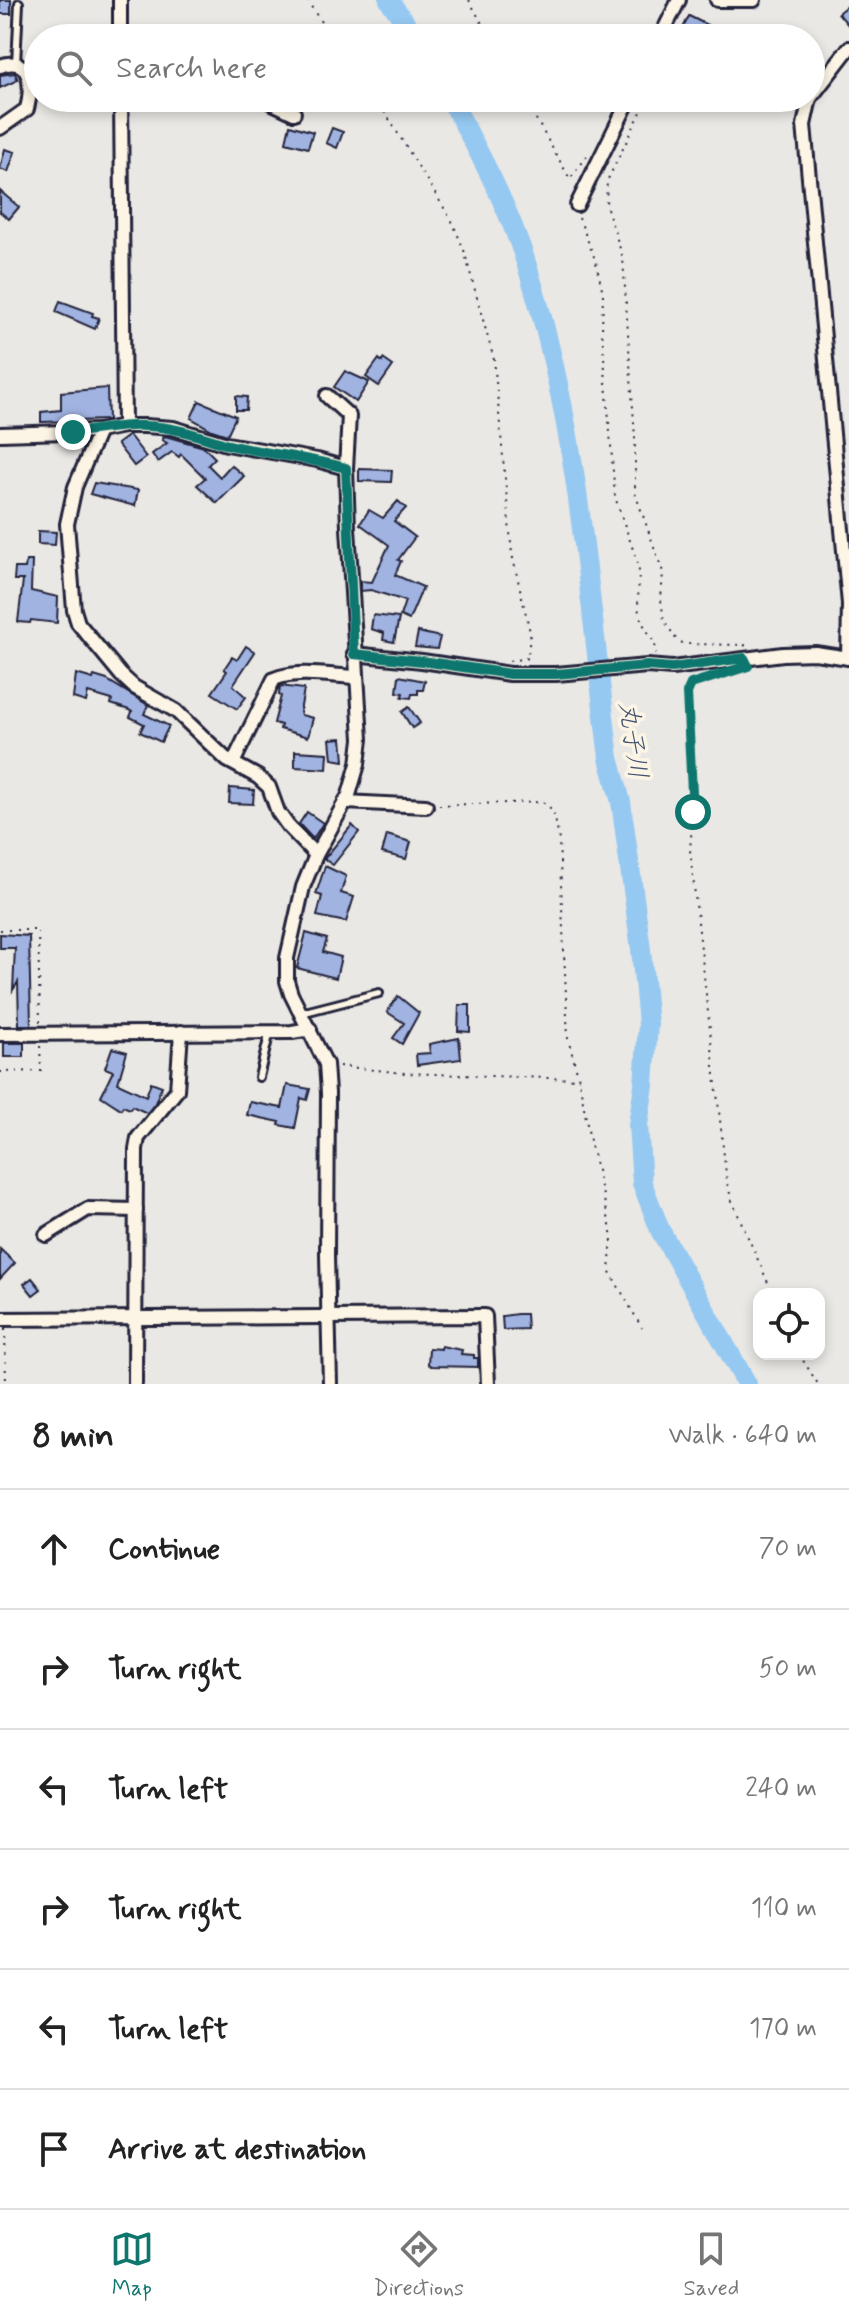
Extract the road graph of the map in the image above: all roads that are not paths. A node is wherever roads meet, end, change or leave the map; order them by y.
1 (120, 0) edge
2 (679, 0) edge
3 (717, 0) edge
4 (754, 0) edge
5 (19, 3) dead end
6 (120, 24) edge
7 (667, 24) edge
8 (849, 48) edge
9 (16, 64) junction
10 (0, 66) edge
11 (24, 71) edge
12 (825, 79) edge
13 (24, 111) edge
14 (121, 112) edge
15 (623, 112) edge
16 (807, 112) edge
17 (0, 128) edge
18 (577, 205) road end
19 (327, 396) dead end
20 (124, 426) junction
21 (99, 431) junction
22 (0, 434) edge
23 (346, 468) junction
24 (354, 654) junction
25 (849, 658) edge
26 (355, 677) junction
27 (233, 763) junction
28 (345, 802) junction
29 (426, 806) road end
30 (316, 855) junction
31 (379, 993) dead end
32 (301, 1013) junction
33 (310, 1029) junction
34 (270, 1031) junction
35 (181, 1032) junction
36 (0, 1034) edge
37 (259, 1077) dead end
38 (136, 1210) junction
39 (46, 1235) dead end
40 (329, 1316) junction
41 (2, 1319) edge
42 (135, 1319) junction
43 (135, 1384) edge
44 (330, 1384) edge
45 (488, 1384) edge

1 - 6 street
2 - 7 street
3 - 4 street
5 - 9 lane
8 - 12 street
9 - 10 street
9 - 11 street
13 - 17 street
14 - 20 street
15 - 18 street
16 - 25 street
19 - 23 street
20 - 21 street
20 - 23 street
21 - 22 street
21 - 27 street
23 - 24 street
24 - 25 street
24 - 26 street
26 - 27 street
26 - 28 street
27 - 30 street
28 - 29 street
28 - 30 street
30 - 32 street
31 - 32 lane
32 - 33 street
33 - 34 street
33 - 40 street
34 - 35 street
34 - 37 lane
35 - 36 street
35 - 38 street
38 - 39 street
38 - 42 street
40 - 42 street
40 - 44 street
40 - 45 street
41 - 42 street
42 - 43 street

